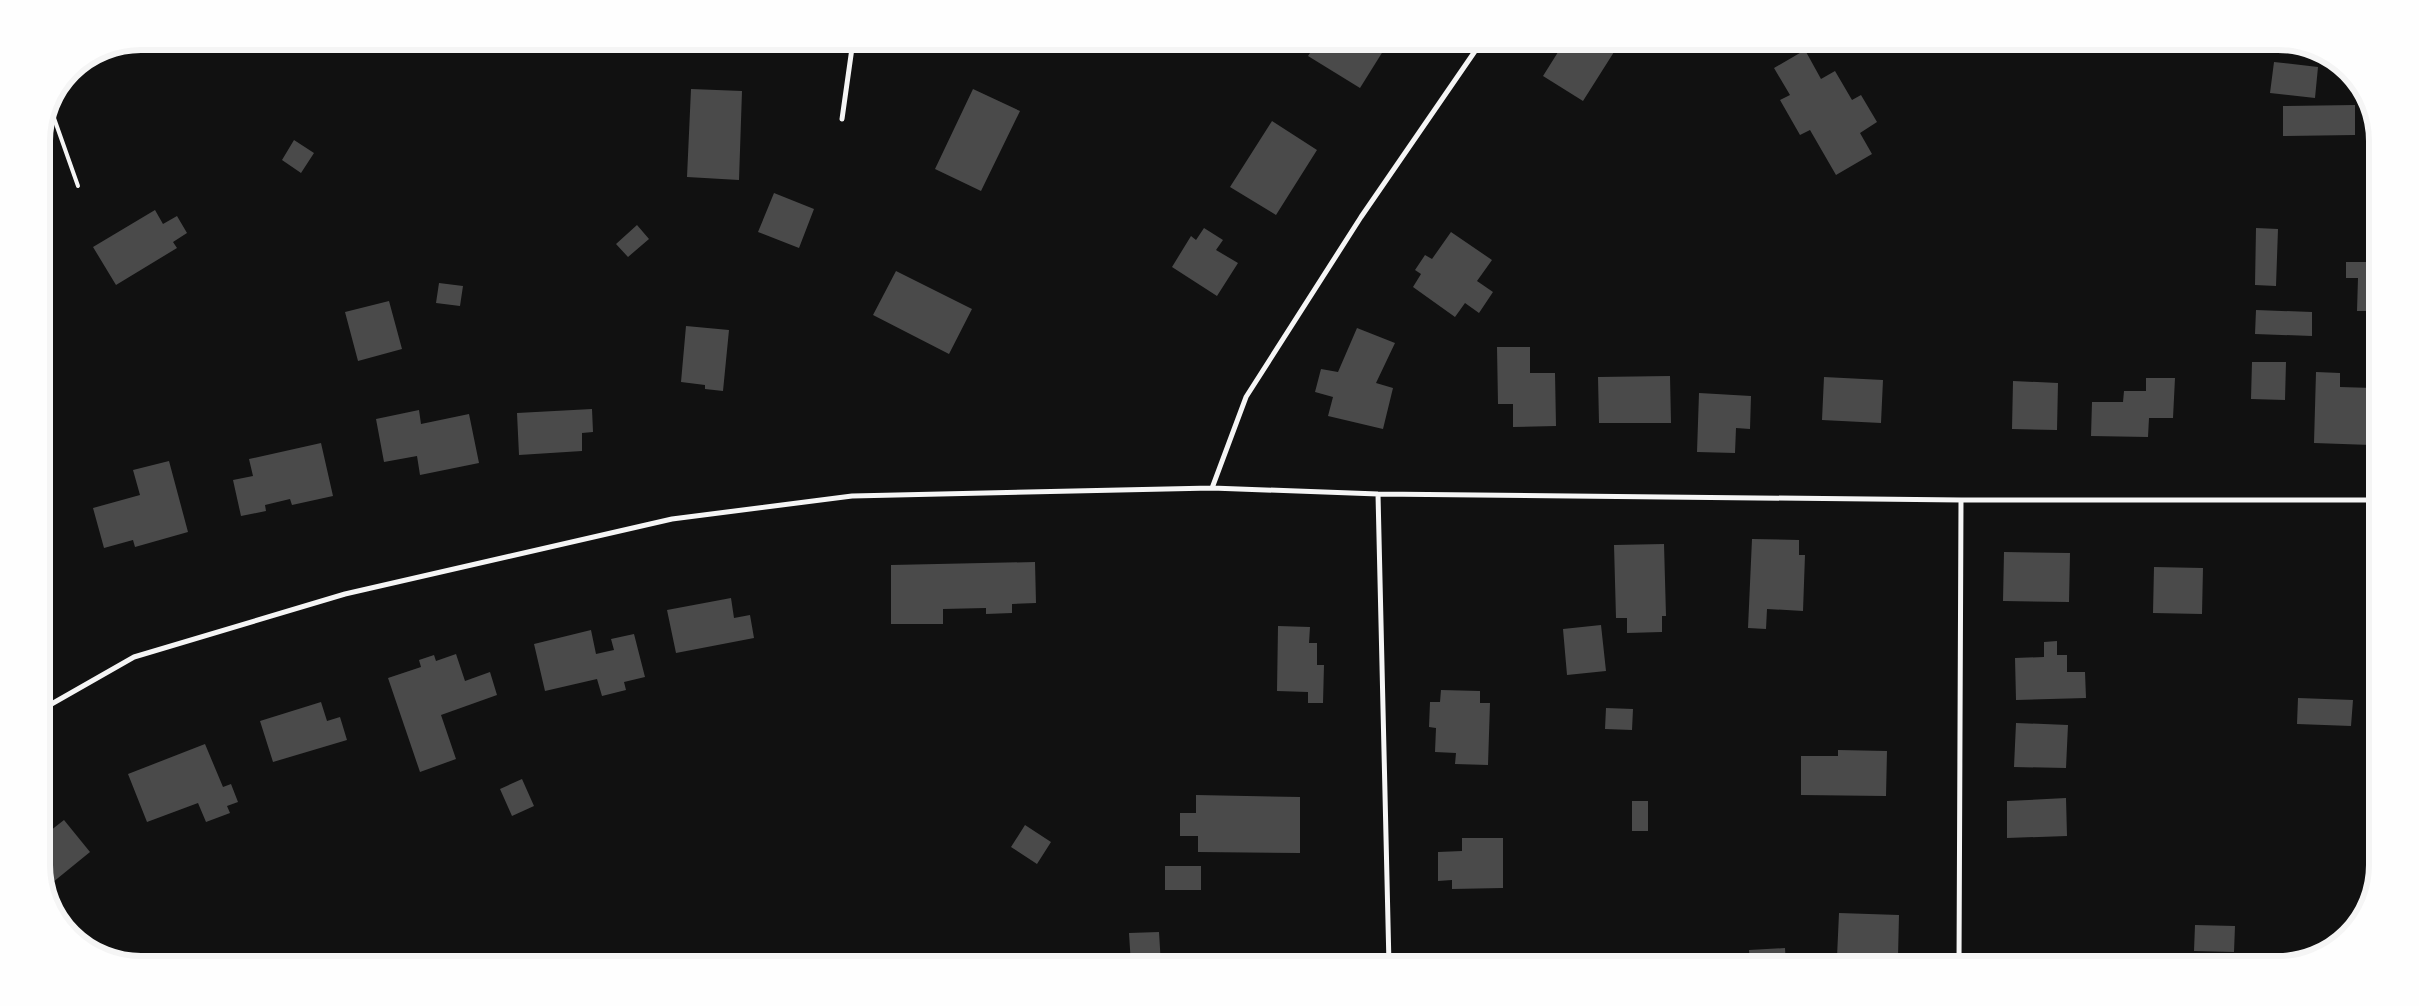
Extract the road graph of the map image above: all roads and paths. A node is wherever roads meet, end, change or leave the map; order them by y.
1 (852, 50) edge
2 (1476, 50) edge
3 (53, 116) edge
4 (842, 119) dead end
5 (78, 186) dead end
6 (1212, 488) junction
7 (1378, 494) junction
8 (1961, 500) junction
9 (2369, 500) edge
10 (50, 705) edge
11 (1389, 956) edge
12 (1959, 956) edge

1 - 4 street
2 - 6 street
3 - 5 lane
6 - 7 street
6 - 10 street
7 - 8 street
7 - 11 street
8 - 9 street
8 - 12 street

